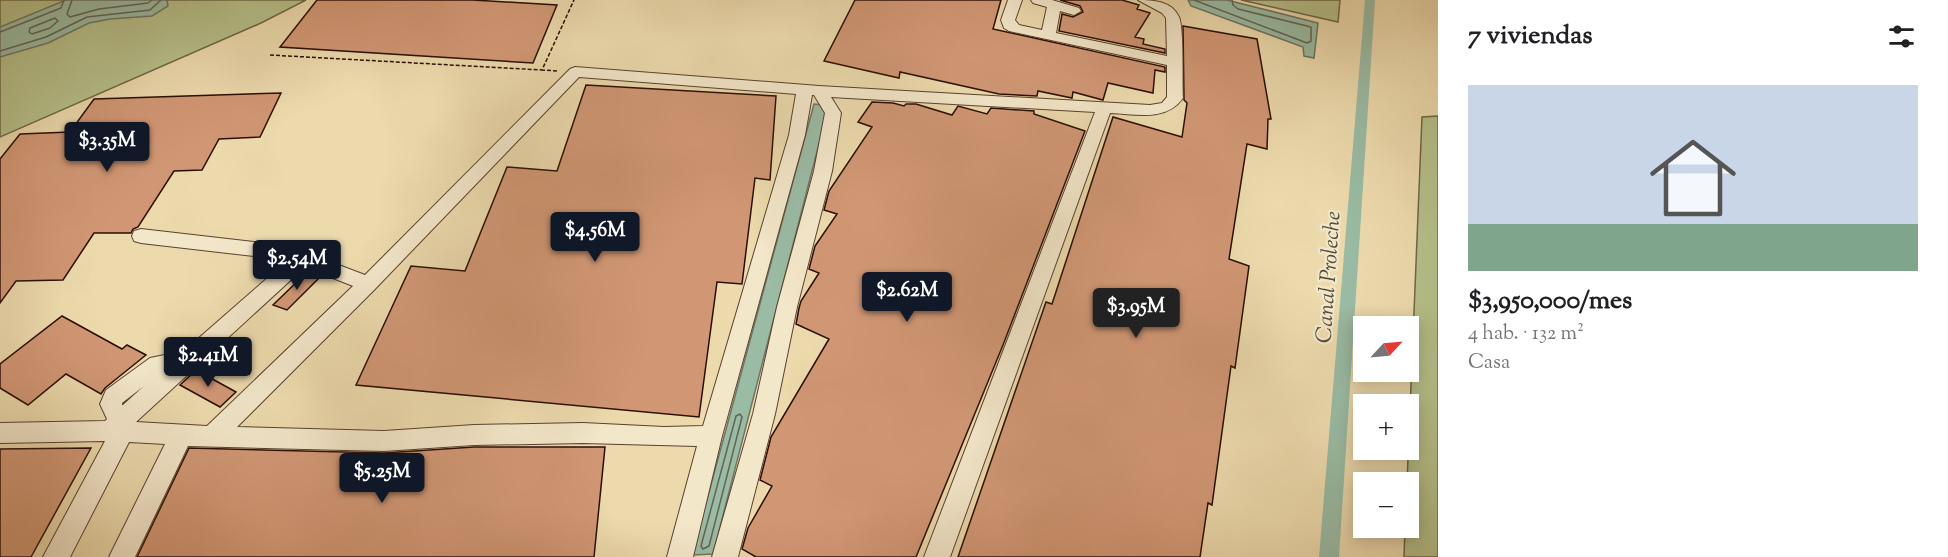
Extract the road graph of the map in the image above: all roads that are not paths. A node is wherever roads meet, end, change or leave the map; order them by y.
1 (1015, 0) edge
2 (1038, 0) edge
3 (1145, 0) edge
4 (1054, 5) junction
5 (1074, 11) dead end
6 (1048, 36) junction
7 (1172, 62) junction
8 (812, 90) junction
9 (1104, 108) junction
10 (141, 236) dead end
11 (303, 258) junction
12 (368, 284) junction
13 (120, 427) junction
14 (0, 433) edge
15 (182, 434) junction
16 (711, 436) junction
17 (212, 437) junction
18 (56, 557) edge
19 (122, 557) edge
20 (680, 557) edge
21 (725, 557) edge
22 (937, 557) edge

1 - 6 lane
2 - 4 lane
3 - 7 lane
4 - 5 lane
4 - 6 lane
6 - 7 lane
7 - 9 lane
8 - 9 lane
8 - 12 lane
8 - 16 lane
8 - 21 lane
9 - 22 lane
10 - 11 lane
11 - 12 lane
11 - 13 lane
12 - 17 lane
13 - 14 lane
13 - 15 lane
13 - 18 lane
15 - 17 lane
15 - 19 lane
16 - 17 lane
16 - 20 lane

